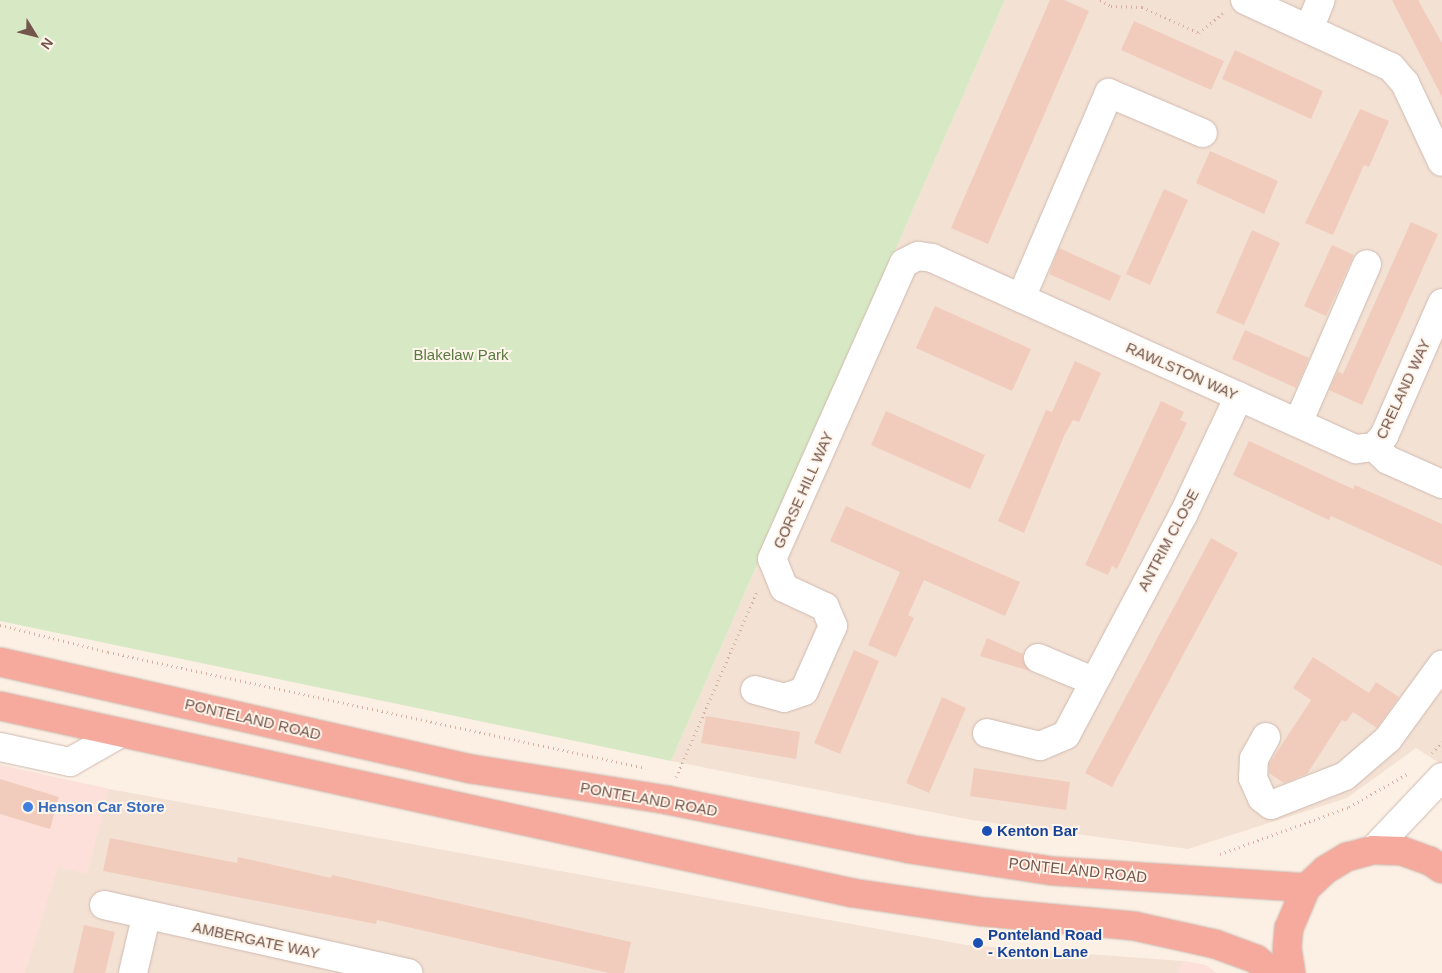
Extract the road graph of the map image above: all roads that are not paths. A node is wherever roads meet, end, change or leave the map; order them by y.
1 (1321, 0) edge
2 (1235, 6) edge
3 (1309, 29) junction
4 (1203, 133) dead end
5 (1442, 162) edge
6 (918, 256) joint
7 (1367, 264) dead end
8 (1021, 298) junction
9 (1442, 303) edge
10 (1239, 396) junction
11 (1298, 423) junction
12 (1374, 447) junction
13 (1442, 484) edge
14 (1038, 658) dead end
15 (0, 662) edge
16 (1442, 665) edge
17 (1093, 681) junction
18 (755, 690) dead end
19 (0, 706) edge
20 (120, 733) junction
21 (987, 733) dead end
22 (1266, 737) dead end
23 (0, 747) edge
24 (1442, 777) edge
25 (1372, 850) junction
26 (1442, 869) edge
27 (1306, 888) junction
28 (104, 905) dead end
29 (146, 916) junction
30 (355, 967) edge
31 (133, 973) edge
32 (409, 973) edge
33 (1274, 973) edge
34 (1291, 973) edge

1 - 3 street
2 - 3 street
3 - 5 street
4 - 8 street
6 - 8 street, RAWLSTON WAY
6 - 18 street, GORSE HILL WAY
7 - 11 street
8 - 10 street, RAWLSTON WAY
9 - 12 street, CRELAND WAY
10 - 11 street, RAWLSTON WAY
10 - 17 street, ANTRIM CLOSE
11 - 12 street, RAWLSTON WAY
12 - 13 street
14 - 17 street
15 - 27 highway, PONTELAND ROAD
16 - 22 street
17 - 21 street, ANTRIM CLOSE
19 - 20 highway
20 - 23 street
20 - 33 highway
24 - 25 street
25 - 26 highway
25 - 27 highway
27 - 34 highway
28 - 29 street, AMBERGATE WAY
29 - 30 street, AMBERGATE WAY
29 - 31 street
30 - 32 street, AMBERGATE WAY

